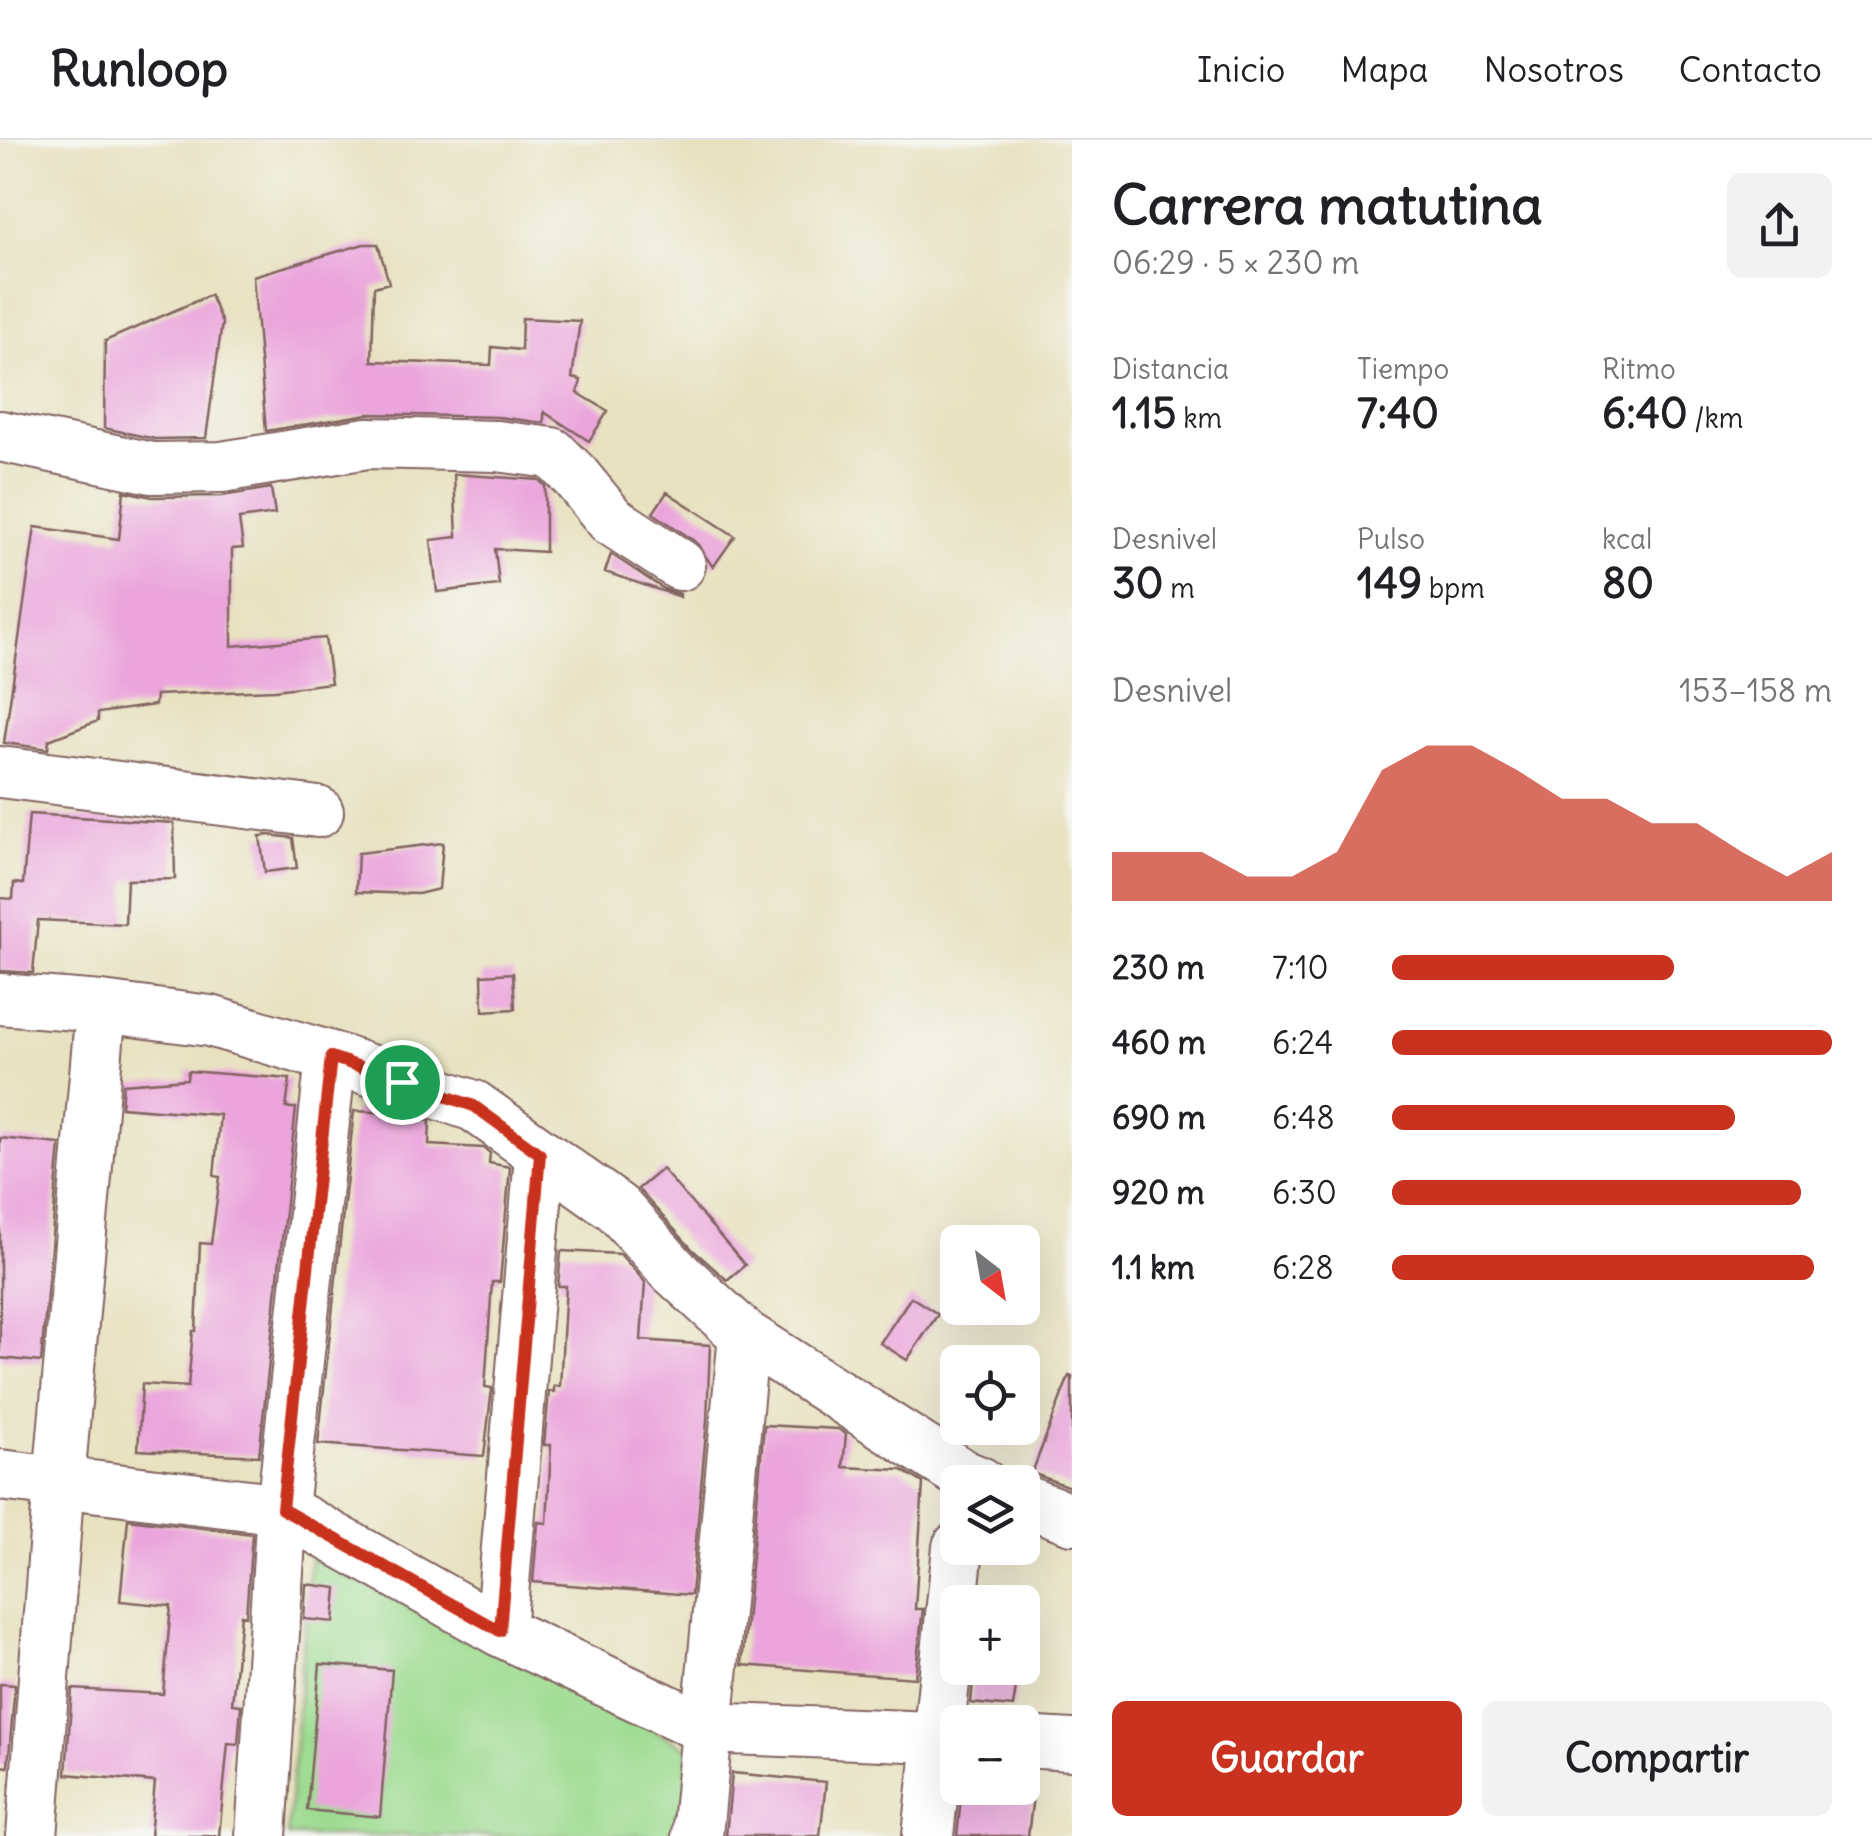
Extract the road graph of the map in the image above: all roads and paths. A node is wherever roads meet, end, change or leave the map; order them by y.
1 (0, 436) edge
2 (680, 565) dead end
3 (0, 772) edge
4 (318, 812) dead end
5 (0, 1000) edge
6 (101, 1007) junction
7 (331, 1057) junction
8 (540, 1154) junction
9 (744, 1336) junction
10 (946, 1465) edge
11 (0, 1476) edge
12 (59, 1481) junction
13 (1040, 1507) edge
14 (282, 1509) junction
15 (1072, 1519) edge
16 (957, 1565) edge
17 (500, 1631) junction
18 (950, 1705) edge
19 (706, 1728) junction
20 (940, 1737) edge
21 (1040, 1743) edge
22 (1072, 1745) edge
23 (940, 1777) edge
24 (32, 1836) edge
25 (261, 1836) edge
26 (698, 1836) edge
27 (928, 1836) edge

1 - 2 street
3 - 4 street
5 - 6 street
6 - 7 street
6 - 12 street
7 - 8 street
7 - 14 street
8 - 9 street
8 - 17 street
9 - 10 street
9 - 19 street
11 - 12 street
12 - 14 street
12 - 24 street
13 - 15 street
14 - 17 street
14 - 25 street
16 - 18 street
17 - 19 street
19 - 20 street
19 - 26 street
21 - 22 street
23 - 27 street

